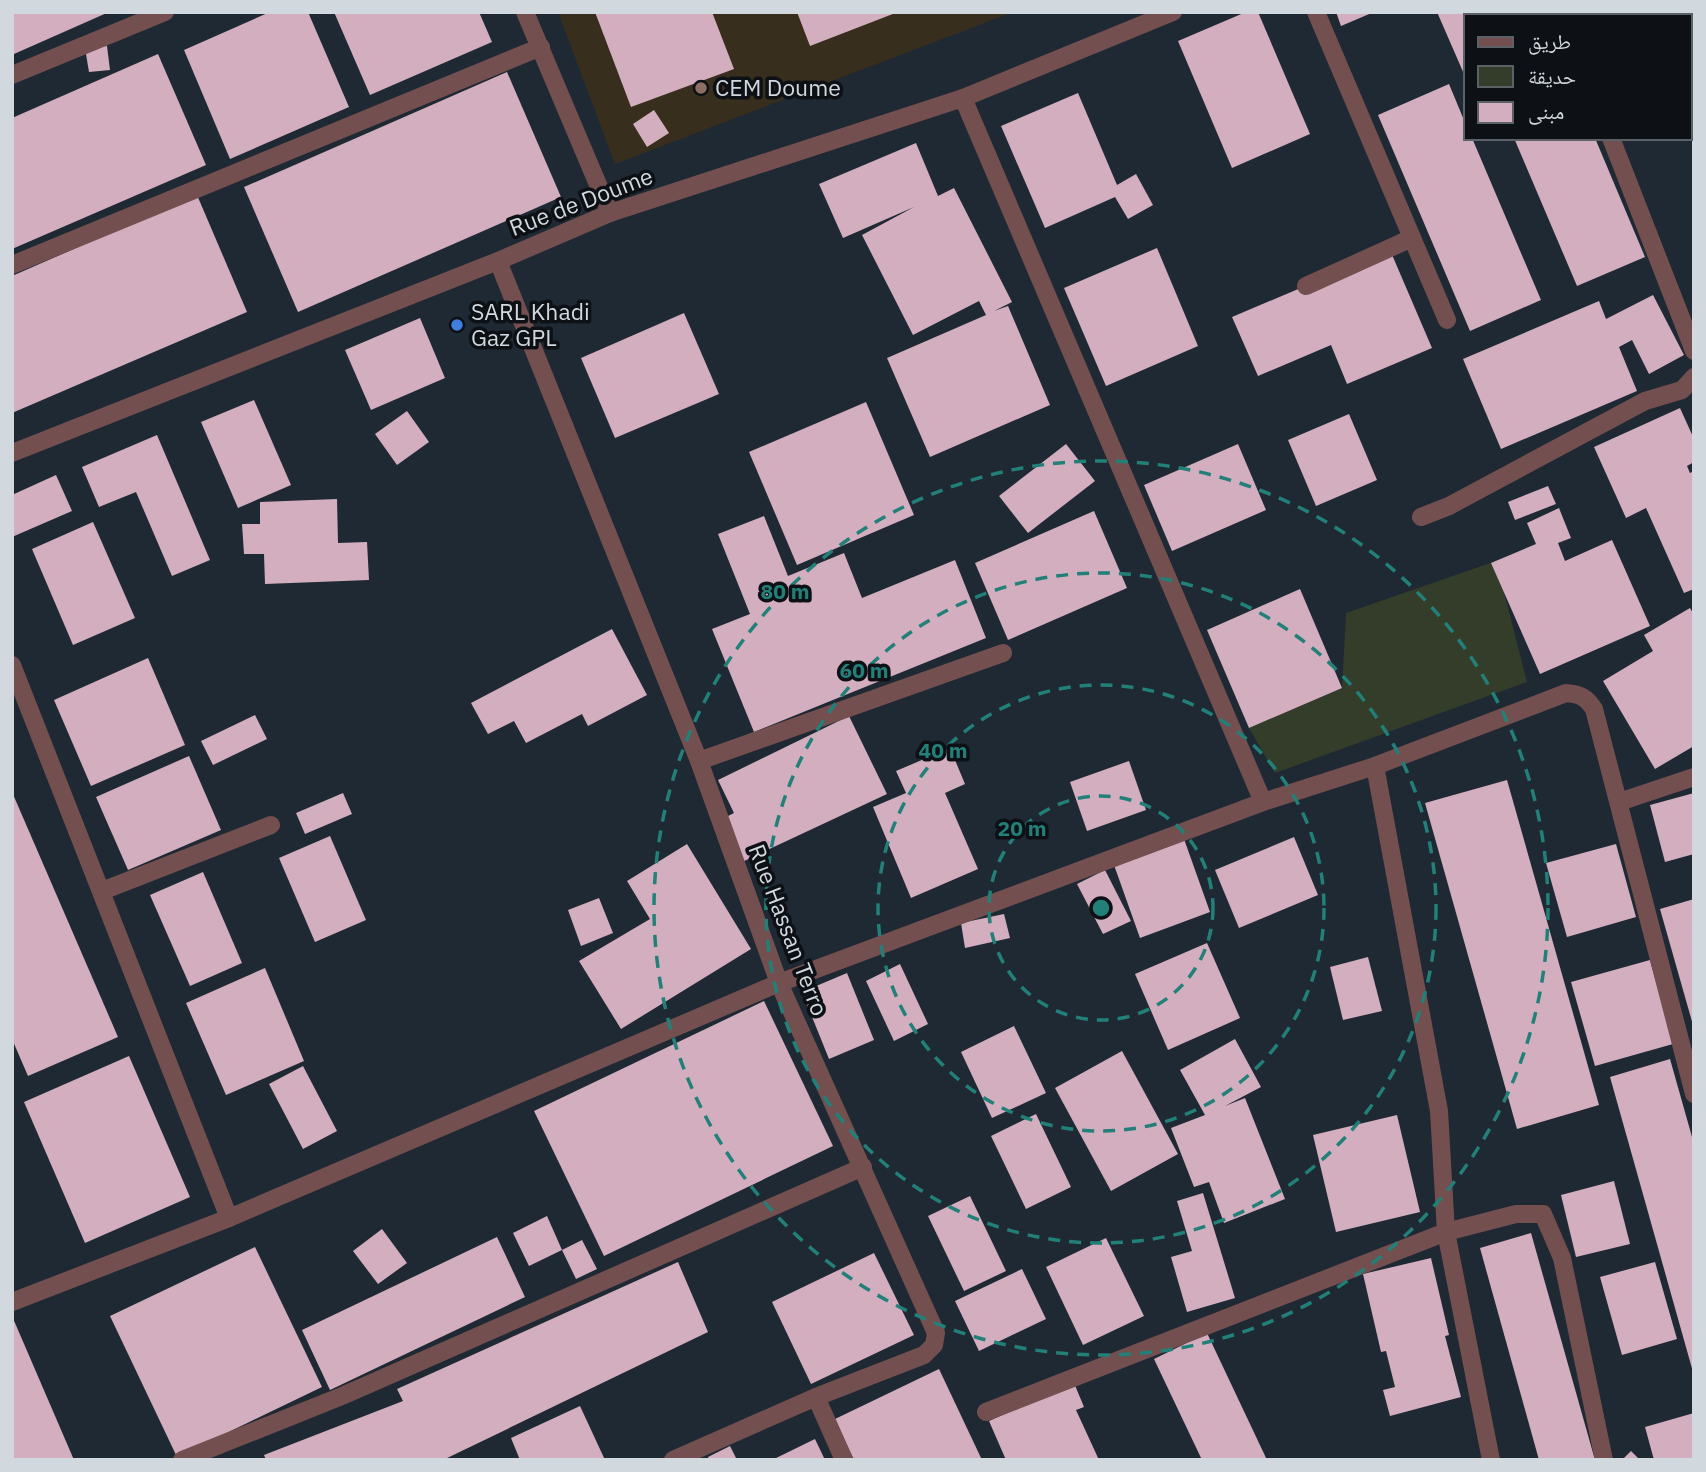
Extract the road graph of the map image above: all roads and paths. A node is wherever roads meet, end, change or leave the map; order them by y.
1 (165, 12) edge
2 (525, 12) edge
3 (1173, 12) edge
4 (1316, 12) edge
5 (541, 47) junction
6 (12, 75) edge
7 (962, 98) junction
8 (1612, 140) edge
9 (610, 213) junction
10 (1412, 238) junction
11 (498, 261) junction
12 (12, 265) edge
13 (1306, 286) dead end
14 (1447, 320) dead end
15 (1694, 351) edge
16 (1694, 377) edge
17 (12, 453) edge
18 (1420, 517) dead end
19 (1003, 653) dead end
20 (12, 665) edge
21 (699, 761) junction
22 (1375, 766) junction
23 (1694, 776) edge
24 (1264, 802) junction
25 (1619, 802) junction
26 (271, 825) dead end
27 (102, 891) junction
28 (779, 984) junction
29 (1694, 1094) edge
30 (863, 1167) junction
31 (229, 1218) junction
32 (1446, 1232) junction
33 (12, 1302) edge
34 (816, 1397) junction
35 (986, 1412) dead end
36 (182, 1460) edge
37 (673, 1460) edge
38 (844, 1460) edge
39 (1492, 1460) edge
40 (1604, 1460) edge

1 - 6 street
2 - 5 street
3 - 7 street, Rue de Doume
4 - 10 street
5 - 9 street
5 - 12 street
7 - 9 street, Rue de Doume
7 - 24 street
8 - 15 street
9 - 11 street, Rue de Doume
10 - 13 street
10 - 14 street
11 - 17 street, Rue de Doume
11 - 21 street, Rue Hassan Terro
16 - 18 street
19 - 21 street
20 - 27 street
21 - 28 street, Rue Hassan Terro
22 - 24 street
22 - 25 street
22 - 32 street
23 - 25 street
24 - 28 street
25 - 29 street
26 - 27 street
27 - 31 street
28 - 30 street, Rue Hassan Terro
28 - 31 street
30 - 34 street, Rue Hassan Terro
30 - 36 street
31 - 33 street
32 - 35 street
32 - 39 street
32 - 40 street
34 - 37 street, Rue Hassan Terro
34 - 38 street

